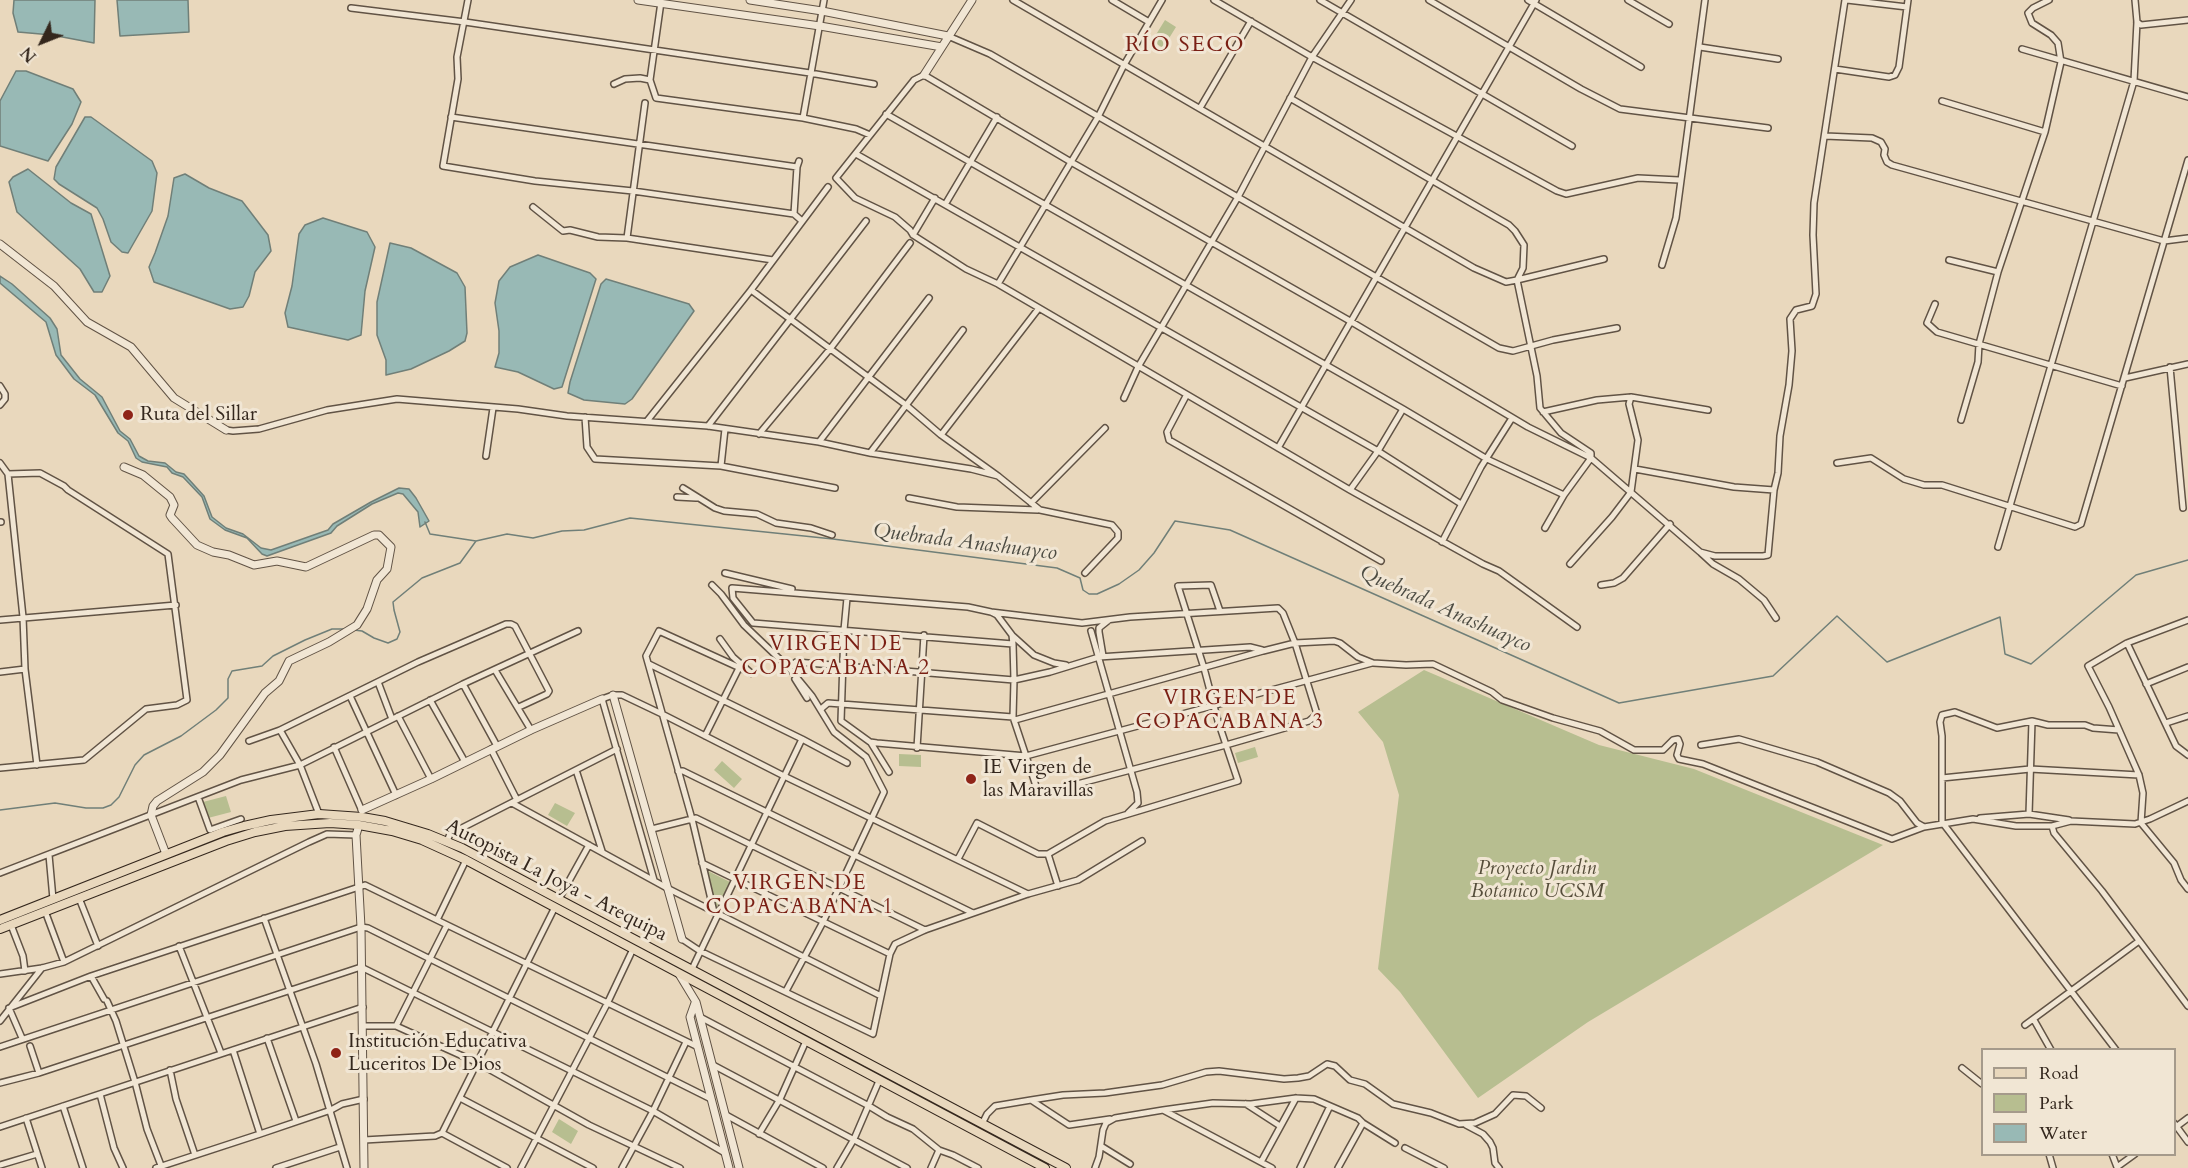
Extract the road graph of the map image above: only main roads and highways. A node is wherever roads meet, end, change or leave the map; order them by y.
1 (361, 817) junction
2 (557, 903) junction
3 (0, 920) edge
4 (0, 929) edge
5 (1045, 1168) edge
6 (1066, 1168) edge

1 - 2 main road, Autopista La Joya - Arequipa
1 - 2 main road, Autopista La Joya - Arequipa
1 - 3 main road, Autopista La Joya - Arequipa
1 - 4 main road, Autopista La Joya - Arequipa
2 - 5 main road, Autopista La Joya - Arequipa
2 - 6 main road, Autopista La Joya - Arequipa

